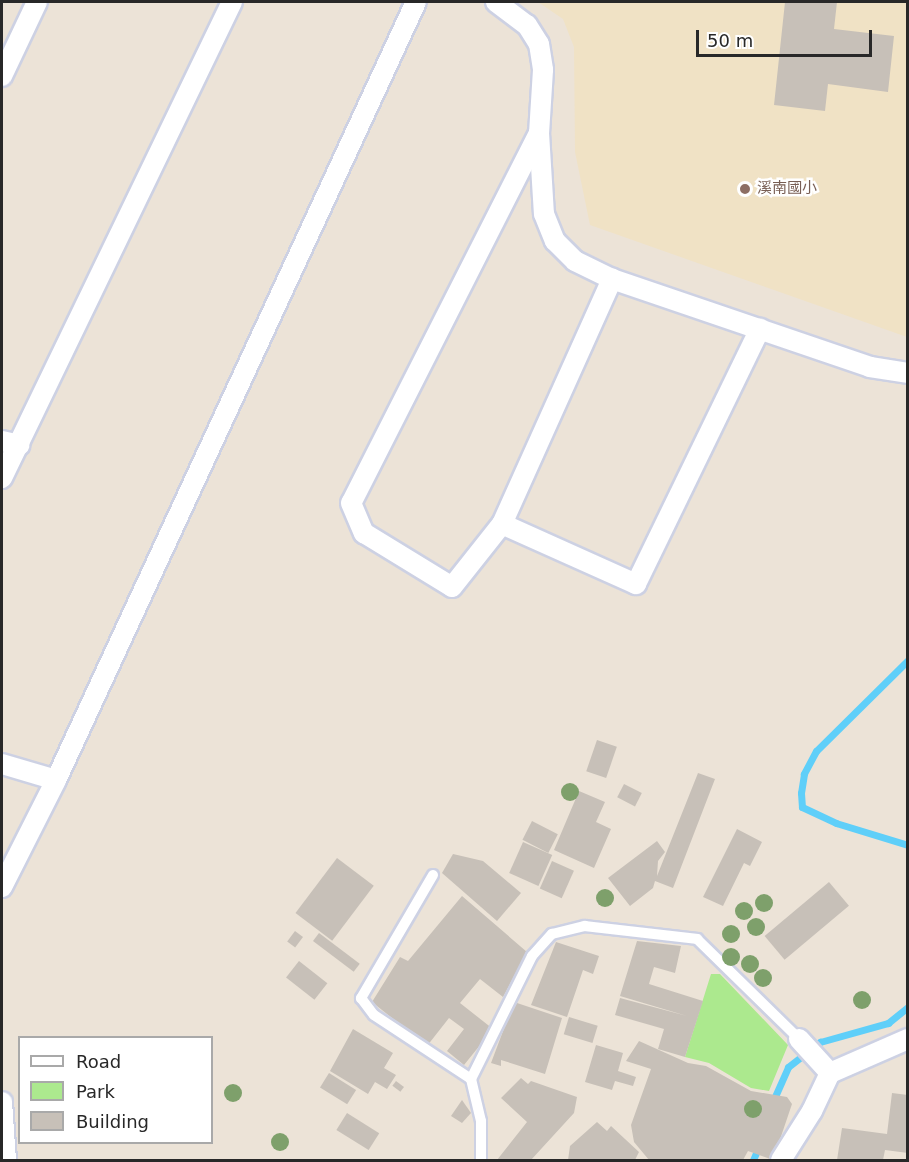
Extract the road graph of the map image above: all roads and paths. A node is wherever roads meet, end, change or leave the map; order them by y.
1 (37, 2) edge
2 (232, 2) edge
3 (416, 2) edge
4 (496, 2) edge
5 (2, 76) edge
6 (539, 133) junction
7 (612, 279) junction
8 (760, 330) junction
9 (908, 374) edge
10 (11, 443) edge
11 (2, 478) edge
12 (502, 524) junction
13 (2, 764) edge
14 (56, 780) junction
15 (433, 875) dead end
16 (2, 887) edge
17 (799, 1039) joint
18 (908, 1039) edge
19 (824, 1066) junction
20 (471, 1080) junction
21 (2, 1102) edge
22 (6, 1161) edge
23 (481, 1161) edge
24 (781, 1161) edge

1 - 5 street
2 - 10 street
3 - 14 street
4 - 6 street
6 - 7 street
6 - 12 street
7 - 8 street
7 - 12 street
8 - 9 street
8 - 12 street
10 - 11 street
13 - 14 street
14 - 16 street
15 - 20 lane
17 - 19 street
17 - 20 lane
18 - 19 street
19 - 24 street
20 - 23 lane
21 - 22 street

